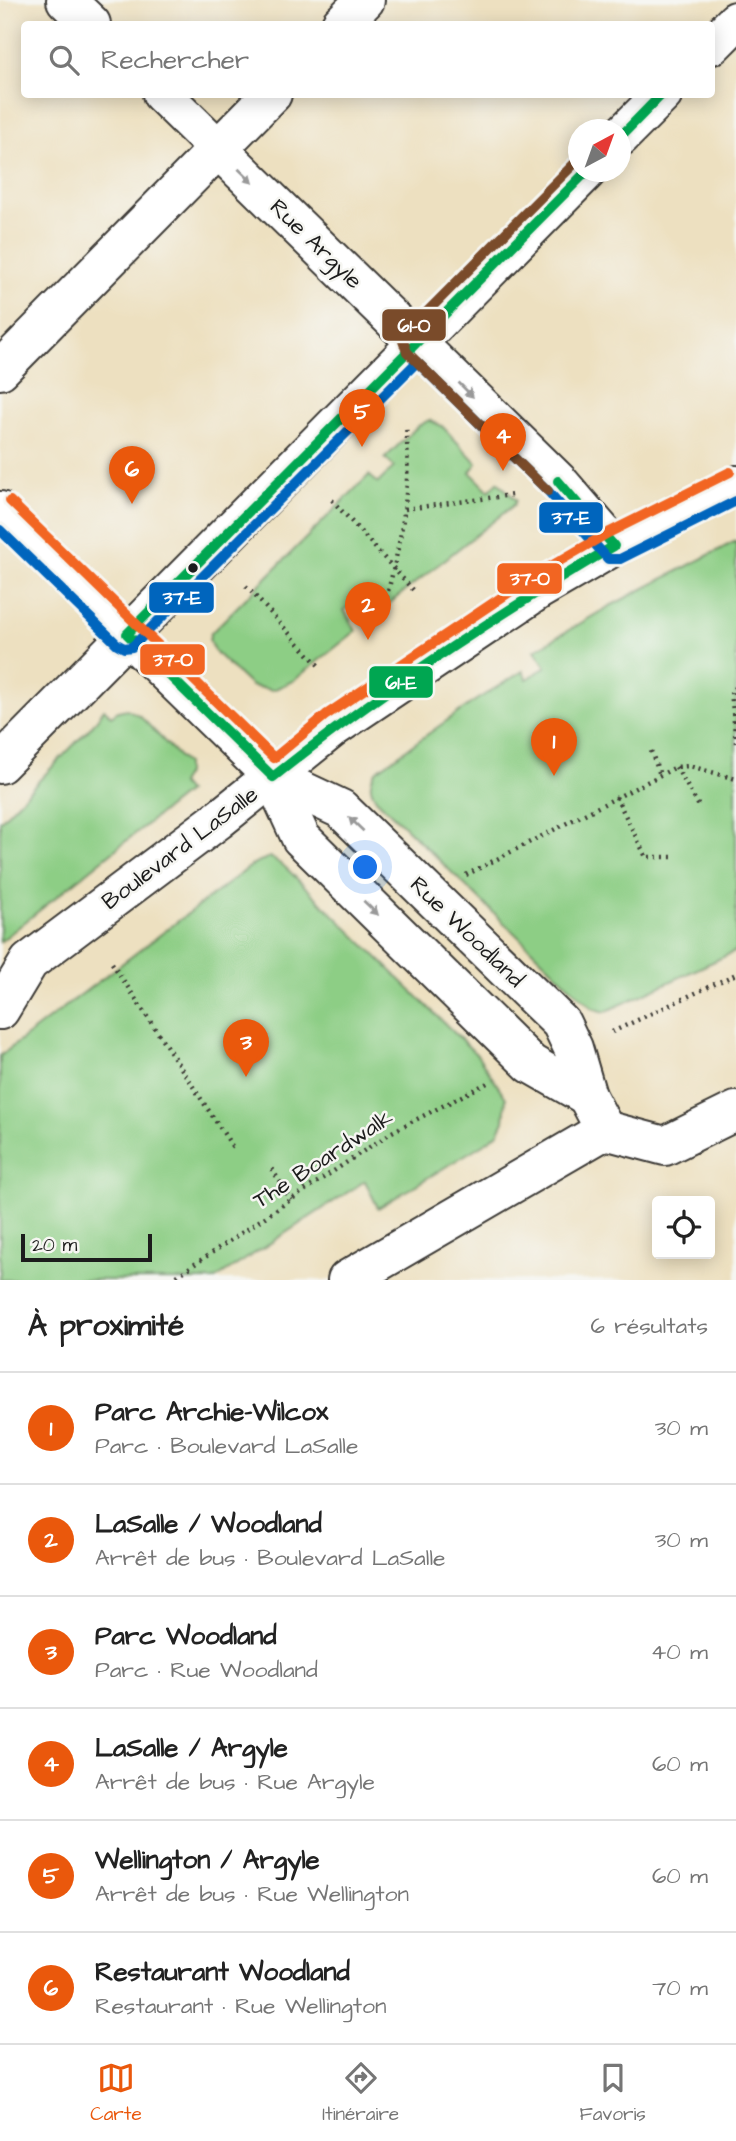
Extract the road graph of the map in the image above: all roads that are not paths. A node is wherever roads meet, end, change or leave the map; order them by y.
1 (66, 0) edge
2 (365, 0) edge
3 (88, 21) edge
4 (344, 21) edge
5 (736, 21) edge
6 (715, 43) edge
7 (166, 98) edge
8 (268, 98) edge
9 (659, 98) edge
10 (631, 127) edge
11 (218, 149) junction
12 (576, 182) edge
13 (417, 342) junction
14 (0, 370) edge
15 (736, 485) edge
16 (0, 511) edge
17 (614, 546) junction
18 (127, 634) junction
19 (0, 764) edge
20 (273, 777) junction
21 (14, 967) edge
22 (0, 1010) edge
23 (587, 1096) junction
24 (736, 1111) edge
25 (605, 1130) junction
26 (347, 1280) edge

1 - 3 street
2 - 4 street
5 - 6 street
7 - 11 street, Rue Argyle
8 - 11 street
9 - 10 street
11 -> 13 street, Rue Argyle
11 - 14 street
12 - 13 street
13 -> 17 street, Rue Argyle
13 - 18 street
15 - 17 street, Boulevard LaSalle
16 - 18 street, Rue Woodland
17 - 20 street, Boulevard LaSalle
18 - 19 street
18 - 20 street, Rue Woodland
20 - 21 street, Boulevard LaSalle
20 -> 23 street, Rue Woodland
23 -> 20 street, Rue Woodland
21 - 22 street, Boulevard LaSalle
23 - 25 street, Rue Woodland
24 - 25 street
25 - 26 street

